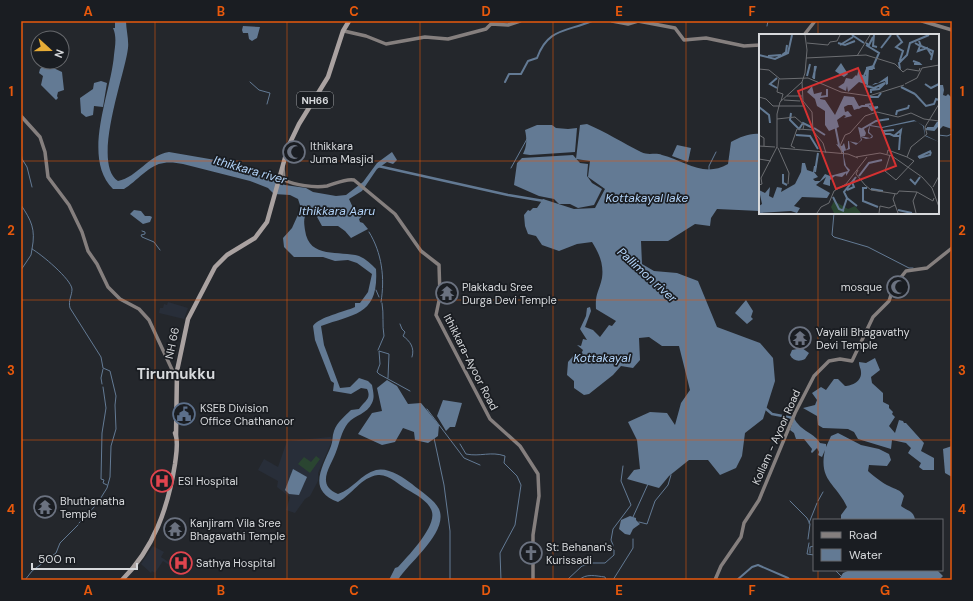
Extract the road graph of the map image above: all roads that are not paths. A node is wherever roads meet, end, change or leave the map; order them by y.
1 (349, 21) edge
2 (520, 21) edge
3 (612, 21) edge
4 (815, 21) edge
5 (922, 21) edge
6 (952, 30) edge
7 (344, 31) junction
8 (805, 34) edge
9 (759, 45) edge
10 (21, 116) edge
11 (283, 164) junction
12 (952, 248) edge
13 (206, 282) junction
14 (174, 370) junction
15 (176, 436) junction
16 (120, 580) edge
17 (533, 580) edge
18 (715, 580) edge

1 - 7 highway, NH66
2 - 7 main road
3 - 9 main road
4 - 8 main road
5 - 6 main road
7 - 11 highway, NH66
10 - 14 main road
11 - 13 highway, NH 66 / NH66
11 - 17 main road, Ithikkara-Ayoor Road
12 - 18 main road, Kollam - Ayoor Road
13 - 14 highway, NH 66 / NH66
13 - 15 highway, NH 66 / NH66
14 - 15 highway, NH 66 / NH66
15 - 16 highway, NH 66 / NH66

